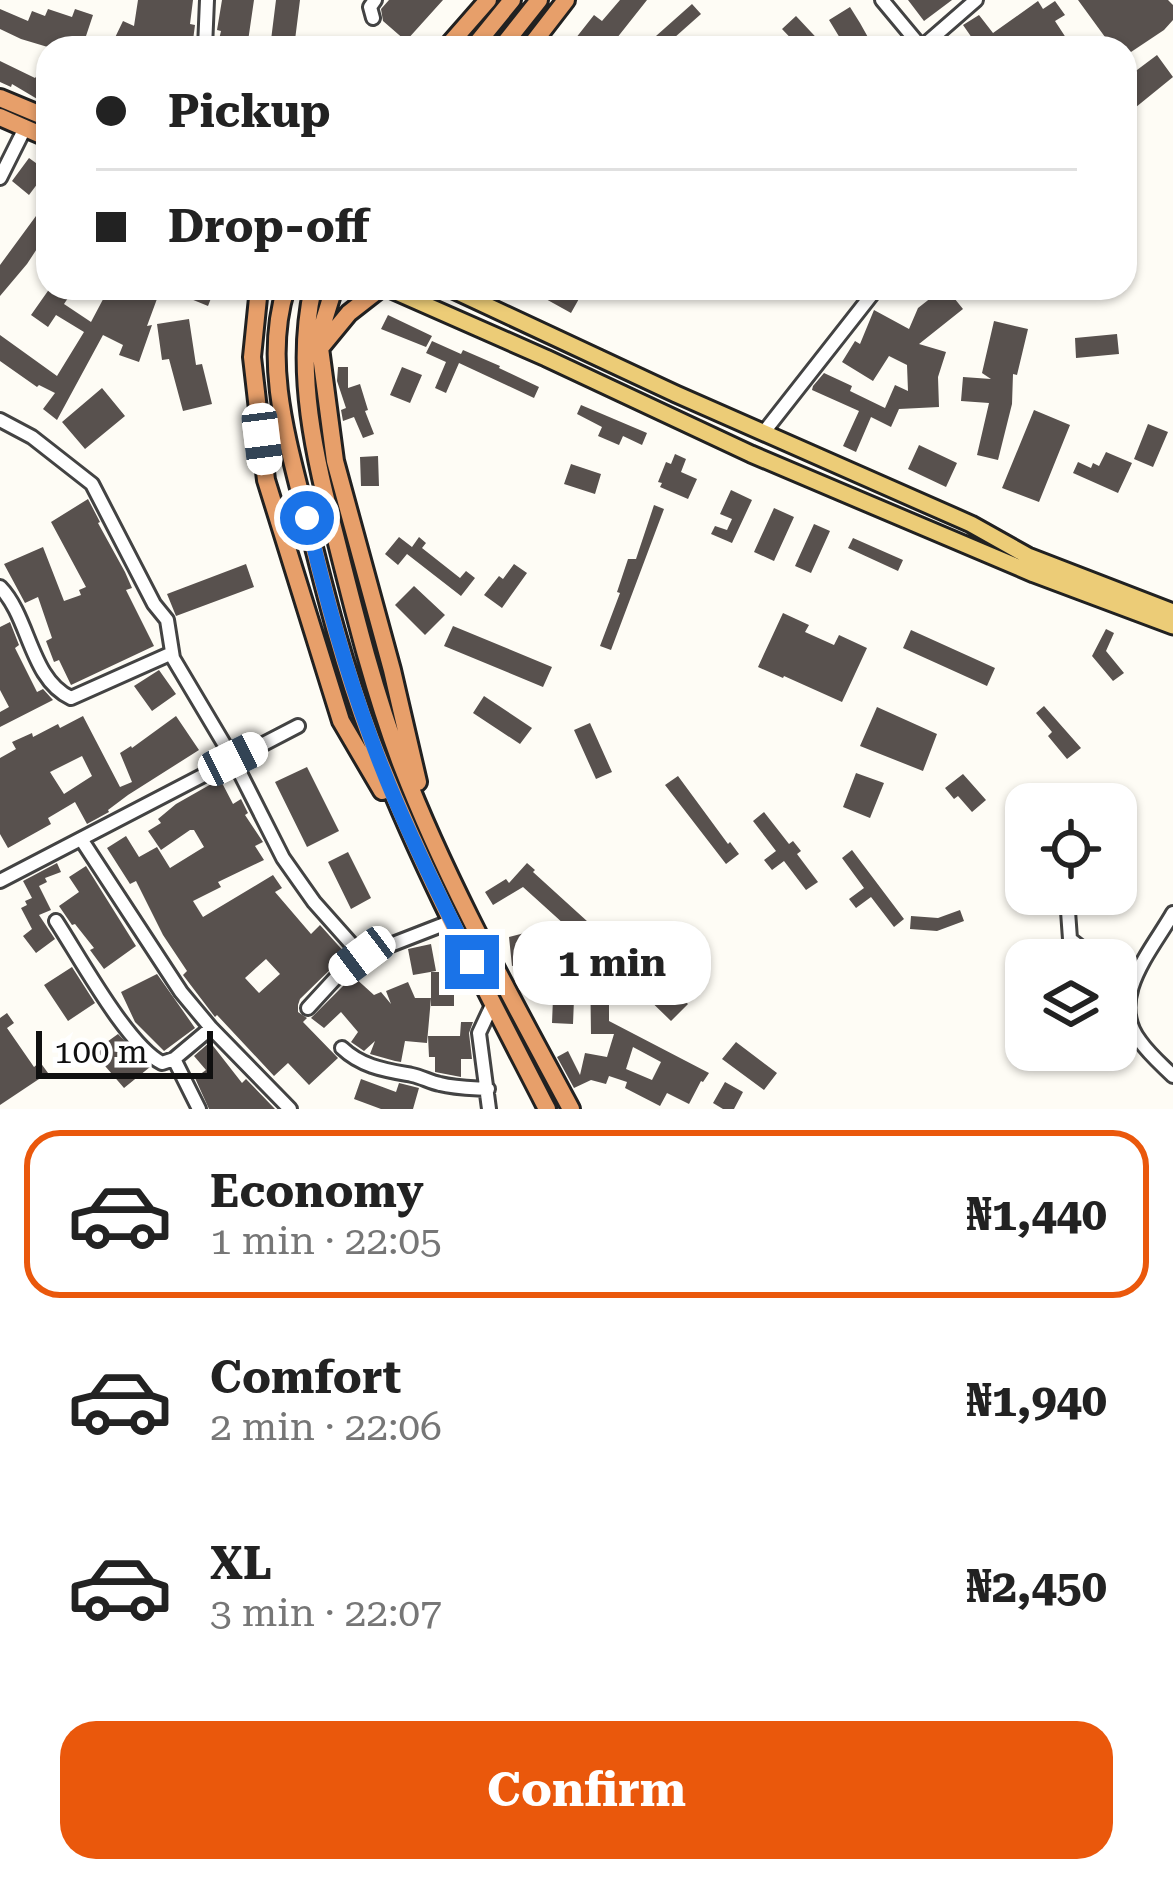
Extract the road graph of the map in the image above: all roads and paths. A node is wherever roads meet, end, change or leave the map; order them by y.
1 (207, 0) edge
2 (375, 0) edge
3 (488, 0) edge
4 (512, 0) edge
5 (538, 0) edge
6 (566, 0) edge
7 (882, 0) edge
8 (976, 0) edge
9 (373, 18) dead end
10 (206, 36) edge
11 (456, 36) edge
12 (483, 36) edge
13 (510, 36) edge
14 (538, 36) edge
15 (912, 36) edge
16 (936, 36) edge
17 (0, 98) edge
18 (36, 113) edge
19 (0, 117) edge
20 (25, 128) junction
21 (36, 133) edge
22 (0, 178) edge
23 (258, 300) edge
24 (282, 300) edge
25 (310, 300) edge
26 (330, 300) edge
27 (368, 300) edge
28 (412, 300) edge
29 (474, 300) edge
30 (868, 300) edge
31 (320, 348) junction
32 (0, 420) edge
33 (764, 432) junction
34 (0, 587) edge
35 (1173, 612) edge
36 (1173, 626) edge
37 (172, 653) junction
38 (298, 726) dead end
39 (233, 759) junction
40 (429, 830) junction
41 (81, 838) junction
42 (420, 855) junction
43 (0, 881) edge
44 (1173, 913) edge
45 (56, 921) dead end
46 (452, 921) junction
47 (362, 956) junction
48 (1137, 971) edge
49 (493, 1003) junction
50 (308, 1008) dead end
51 (211, 1028) junction
52 (1137, 1037) edge
53 (342, 1048) dead end
54 (173, 1059) junction
55 (1173, 1076) edge
56 (488, 1089) junction
57 (199, 1109) edge
58 (290, 1109) edge
59 (489, 1109) edge
60 (547, 1109) edge
61 (571, 1109) edge

1 - 10 street
2 - 9 street
3 - 11 highway
4 - 12 highway
5 - 13 highway
6 - 14 highway
7 - 15 street
8 - 16 street
17 - 18 highway
19 - 20 highway
20 - 21 highway
20 - 22 street
23 - 42 highway
24 - 42 highway
25 - 40 highway
26 - 31 highway
27 - 31 highway
28 - 36 main road
29 - 33 main road
30 - 33 street
31 - 40 highway
32 - 37 street
33 - 35 main road
34 - 37 street
37 - 39 street
38 - 39 street
39 - 41 street
39 - 47 street
40 - 61 highway
41 - 43 street
41 - 51 street
42 - 46 highway
44 - 48 street
45 - 54 street
46 - 47 street
46 - 49 highway
47 - 50 street
49 - 56 street
49 - 60 highway
51 - 54 street
51 - 58 street
52 - 55 street
53 - 56 street
54 - 57 street
56 - 59 street

